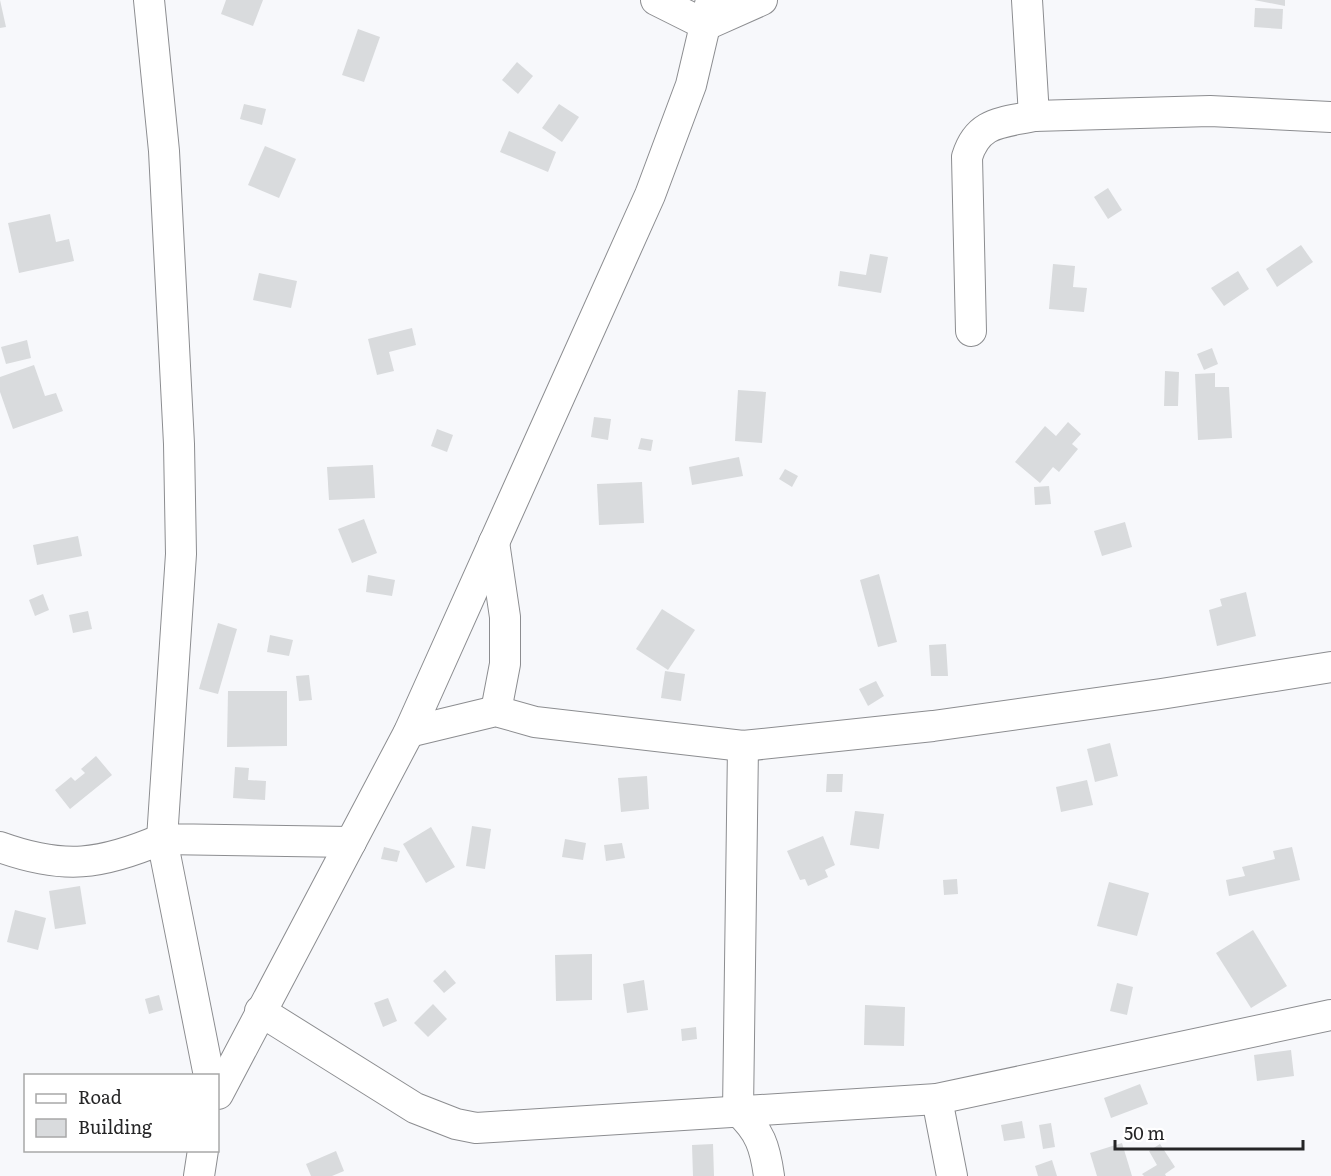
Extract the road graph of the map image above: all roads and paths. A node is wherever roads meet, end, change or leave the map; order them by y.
1 (149, 0) edge
2 (656, 0) edge
3 (762, 0) edge
4 (1028, 0) edge
5 (709, 13) edge
6 (1034, 116) junction
7 (1331, 117) edge
8 (970, 331) dead end
9 (494, 542) junction
10 (1331, 667) edge
11 (496, 711) junction
12 (409, 732) junction
13 (743, 746) junction
14 (162, 839) junction
15 (351, 842) junction
16 (0, 847) edge
17 (260, 1011) junction
18 (1331, 1015) edge
19 (209, 1074) edge
20 (219, 1092) edge
21 (937, 1099) junction
22 (738, 1111) junction
23 (203, 1152) edge
24 (199, 1176) edge
25 (769, 1176) edge
26 (952, 1176) edge

1 - 14 street
2 - 5 street
3 - 5 street
4 - 6 street
5 - 9 street
6 - 7 street
6 - 8 street
9 - 11 street
9 - 12 street
10 - 13 street
11 - 12 street
11 - 13 street
12 - 15 street
13 - 22 street
14 - 15 street
14 - 16 street
14 - 19 street
15 - 17 street
17 - 20 street
17 - 22 street
18 - 21 street
21 - 22 street
21 - 26 street
22 - 25 street
23 - 24 street

